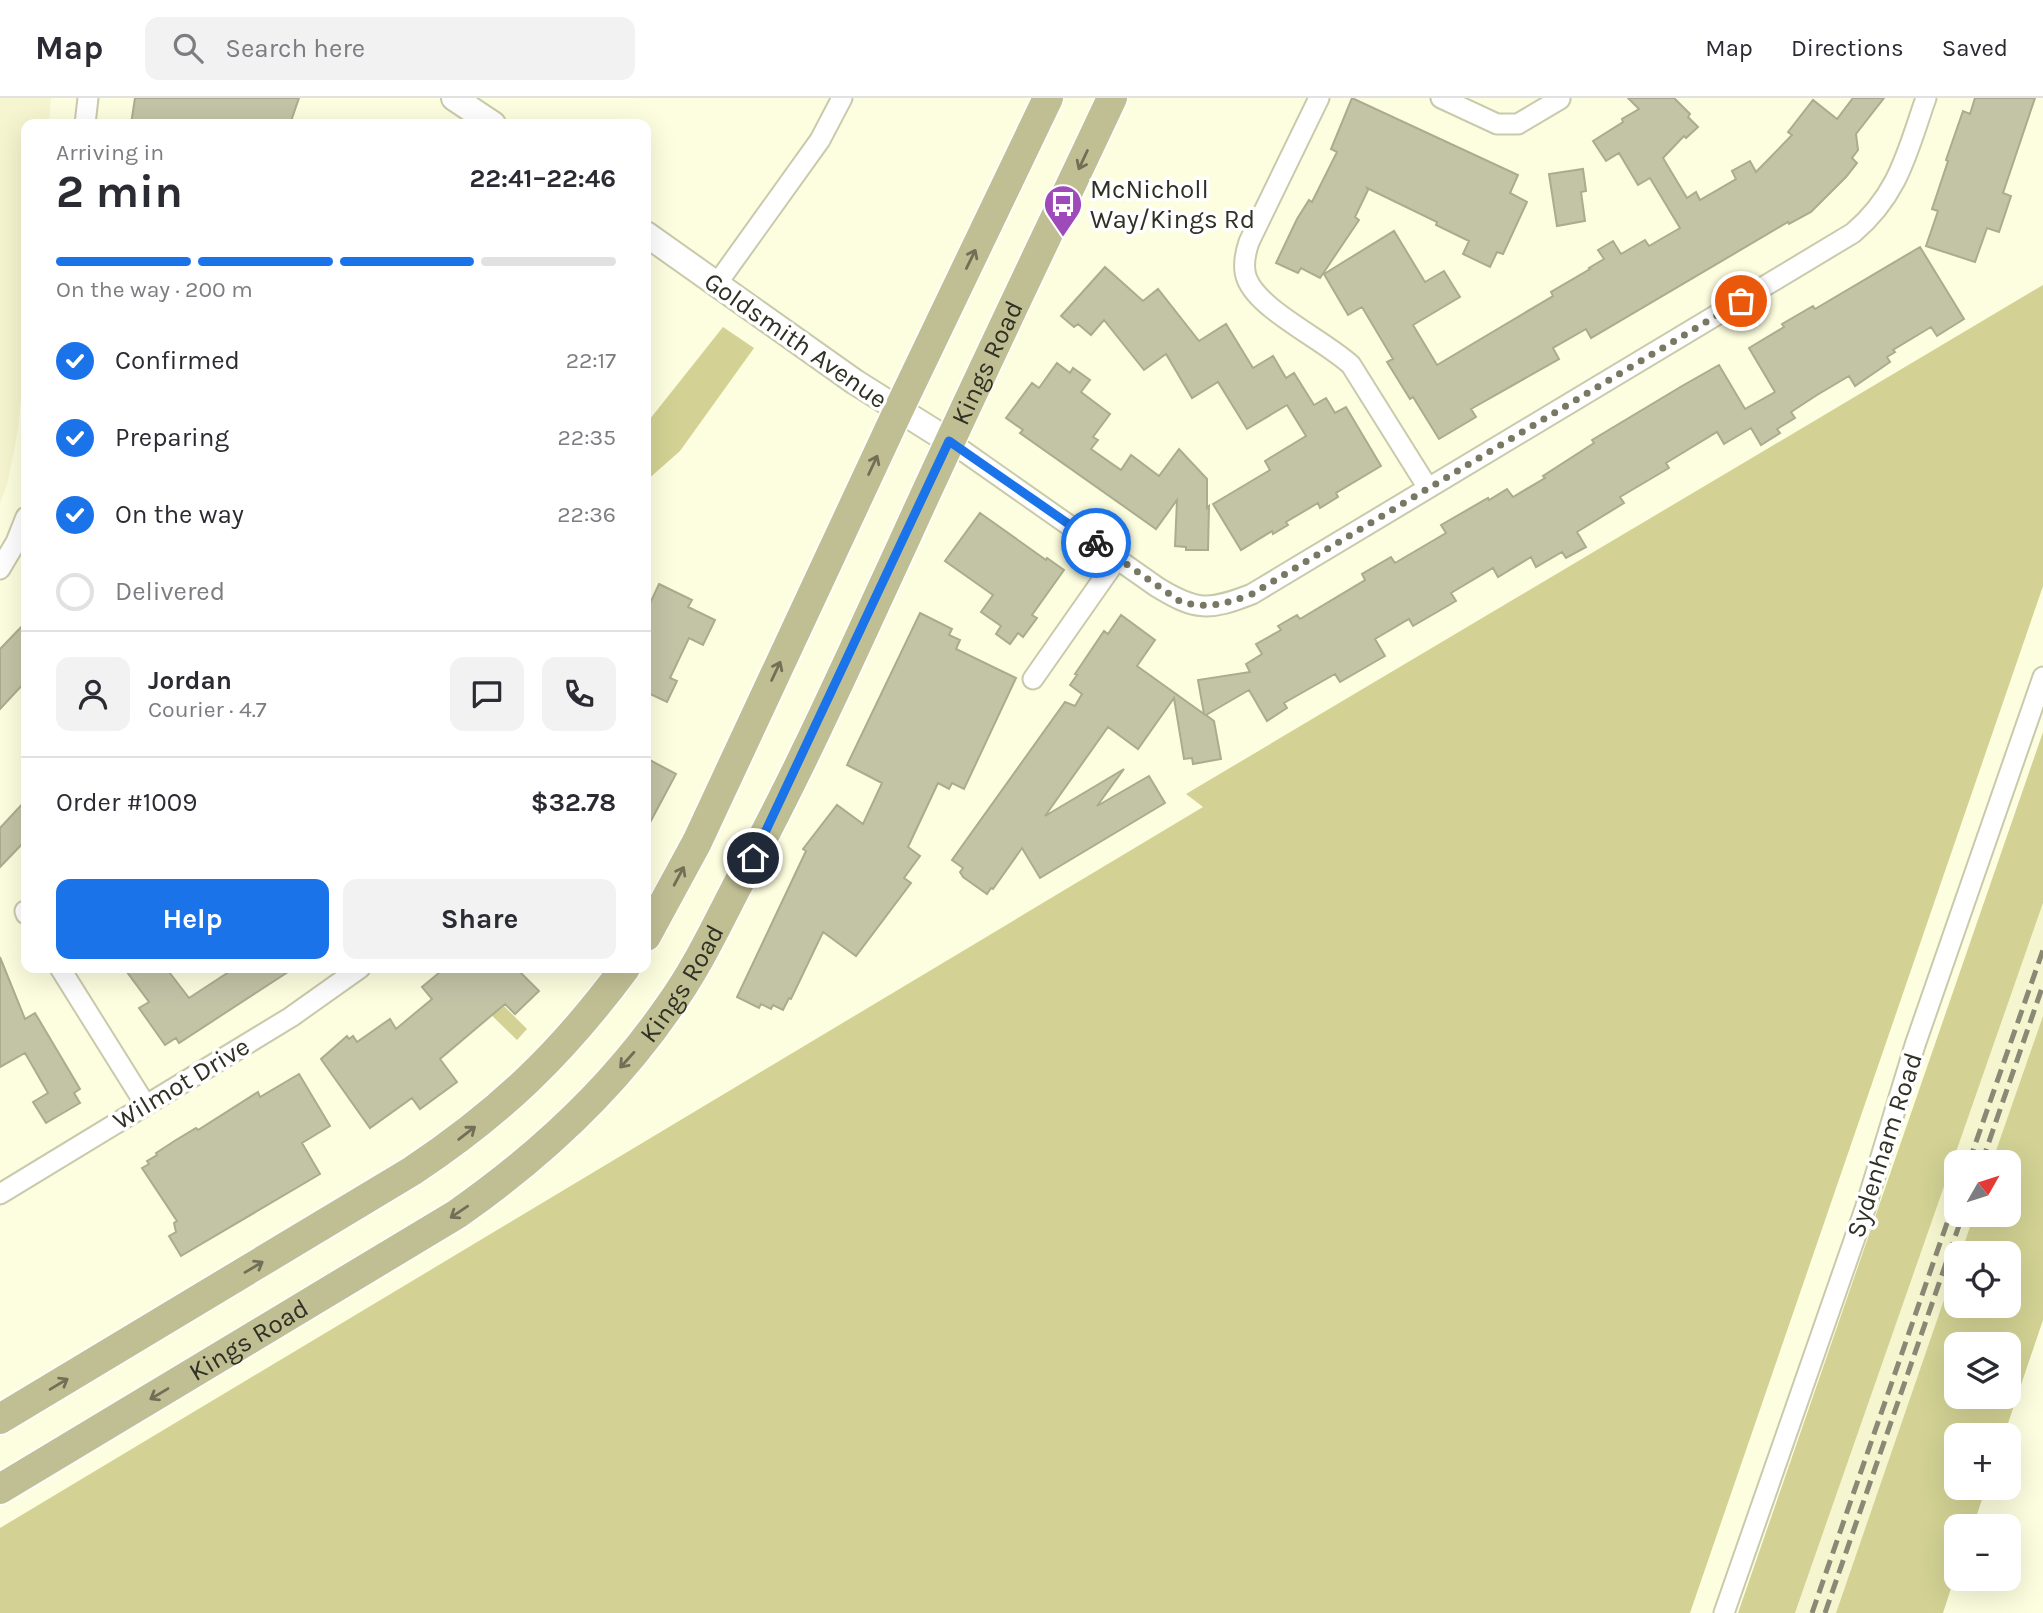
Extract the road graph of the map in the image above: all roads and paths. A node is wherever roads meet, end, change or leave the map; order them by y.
1 (88, 98) edge
2 (454, 98) edge
3 (842, 98) edge
4 (1048, 98) edge
5 (1112, 98) edge
6 (1319, 98) edge
7 (1441, 98) edge
8 (1926, 98) edge
9 (1560, 99) edge
10 (86, 119) edge
11 (486, 119) edge
12 (651, 238) edge
13 (716, 285) junction
14 (898, 411) junction
15 (949, 441) junction
16 (1428, 488) junction
17 (21, 545) edge
18 (1117, 559) junction
19 (0, 569) edge
20 (2043, 677) edge
21 (1033, 679) dead end
22 (651, 927) edge
23 (63, 973) edge
24 (353, 973) edge
25 (621, 973) edge
26 (145, 1104) junction
27 (0, 1194) edge
28 (0, 1419) edge
29 (0, 1489) edge
30 (1724, 1613) edge

1 - 10 street
2 - 11 street
3 - 13 street
14 -> 4 main road, Kings Road
5 -> 15 main road, Kings Road
6 - 16 street
7 - 9 street
8 - 16 street
12 - 13 street, Goldsmith Avenue
13 - 14 street, Goldsmith Avenue
14 - 15 street, Goldsmith Avenue
22 -> 14 main road, Kings Road
15 - 18 street
15 -> 29 main road, Kings Road
16 - 18 street
17 - 19 street
18 - 21 street
20 - 30 street, Sydenham Road
23 - 26 street
24 - 26 street, Wilmot Drive
28 -> 25 main road, Kings Road
26 - 27 street, Wilmot Drive

